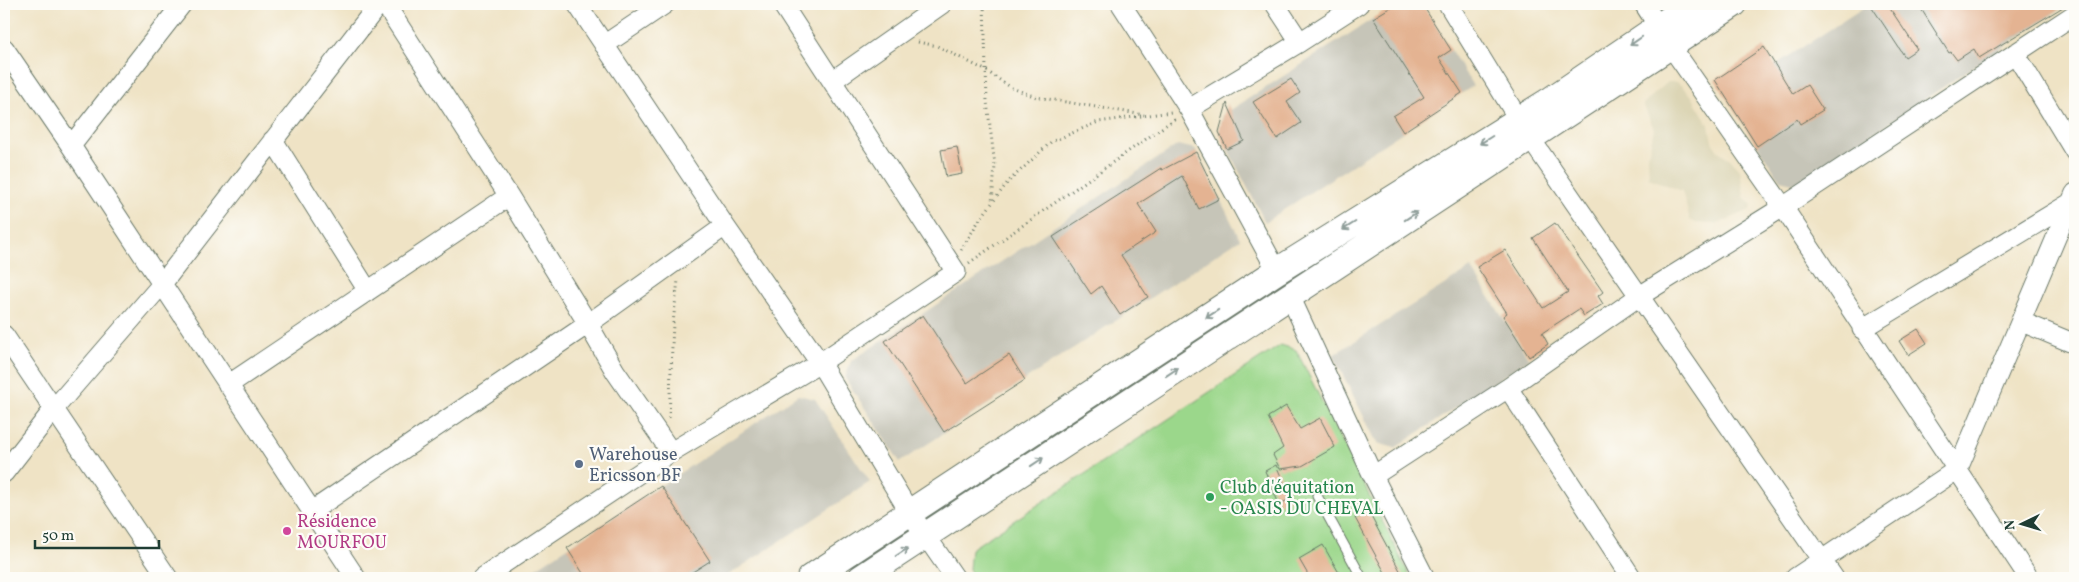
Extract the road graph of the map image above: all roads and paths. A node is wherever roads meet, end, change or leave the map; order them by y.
1 (182, 4) edge
2 (577, 4) edge
3 (665, 4) edge
4 (782, 4) edge
5 (942, 4) edge
6 (984, 4) edge
7 (1121, 4) edge
8 (1275, 4) edge
9 (1359, 4) edge
10 (1448, 4) edge
11 (1644, 4) edge
12 (1692, 4) edge
13 (1734, 4) edge
14 (389, 6) edge
15 (2075, 14) edge
16 (1664, 36) junction
17 (889, 41) junction
18 (1300, 42) junction
19 (604, 45) junction
20 (4, 48) edge
21 (2015, 53) junction
22 (985, 70) junction
23 (832, 81) junction
24 (1189, 108) junction
25 (1150, 116) junction
26 (1525, 129) junction
27 (273, 140) junction
28 (71, 146) junction
29 (2075, 152) edge
30 (509, 196) junction
31 (2074, 197) edge
32 (992, 203) junction
33 (1783, 207) junction
34 (725, 226) junction
35 (688, 254) junction
36 (954, 268) junction
37 (1277, 271) junction
38 (162, 284) junction
39 (368, 291) junction
40 (1289, 294) junction
41 (1638, 297) junction
42 (2022, 322) junction
43 (588, 324) junction
44 (1862, 329) junction
45 (4, 334) edge
46 (2075, 344) edge
47 (820, 363) junction
48 (228, 385) junction
49 (1508, 388) junction
50 (53, 410) junction
51 (666, 446) junction
52 (1958, 469) junction
53 (4, 473) edge
54 (1373, 476) junction
55 (1317, 496) dead end
56 (312, 511) junction
57 (910, 513) junction
58 (926, 537) junction
59 (1823, 560) junction
60 (168, 578) edge
61 (356, 578) edge
62 (482, 578) edge
63 (810, 578) edge
64 (861, 578) edge
65 (955, 578) edge
66 (1362, 578) edge
67 (1424, 578) edge
68 (1632, 578) edge
69 (1795, 578) edge
70 (1834, 578) edge
71 (2029, 578) edge

1 - 28 street
2 - 19 street
3 - 19 street
4 - 23 street
5 - 17 street
6 - 22 path
7 - 24 street
8 - 18 street
9 - 18 street
10 - 26 street
11 - 16 street
12 - 16 street
13 - 16 street
14 - 27 street
14 - 30 street
15 - 21 street
16 - 26 street
16 - 33 street
17 - 22 path
17 - 23 street
18 - 24 street
19 - 34 street
20 - 28 street
21 - 29 street
21 - 33 street
22 - 25 path
22 - 32 path
23 - 36 street
24 - 25 path
24 - 36 path
24 - 37 street
25 - 32 path
26 -> 37 street
40 -> 26 street
26 - 41 street
27 - 38 street
27 - 39 street
28 - 38 street
30 - 39 street
30 - 43 street
31 - 42 street
31 - 44 street
32 - 36 path
33 - 41 street
33 - 44 street
34 - 35 street
34 - 47 street
35 - 43 street
35 - 51 path
36 - 47 street
37 -> 57 street
38 - 48 street
38 - 50 street
39 - 48 street
40 - 54 street
58 -> 40 street
41 - 49 street
41 - 59 street
42 - 46 street
42 - 52 street
43 - 51 street
43 - 56 street
44 - 52 street
45 - 50 street
47 - 51 street
47 - 57 street
48 - 56 street
49 - 54 street
49 - 68 street
50 - 53 street
50 - 60 street
51 - 62 street
52 - 59 street
52 - 71 street
54 - 67 street
55 - 66 lane
56 - 61 street
57 - 58 street
57 - 63 street
64 -> 58 street
58 - 65 street
59 - 69 street
59 - 70 street

